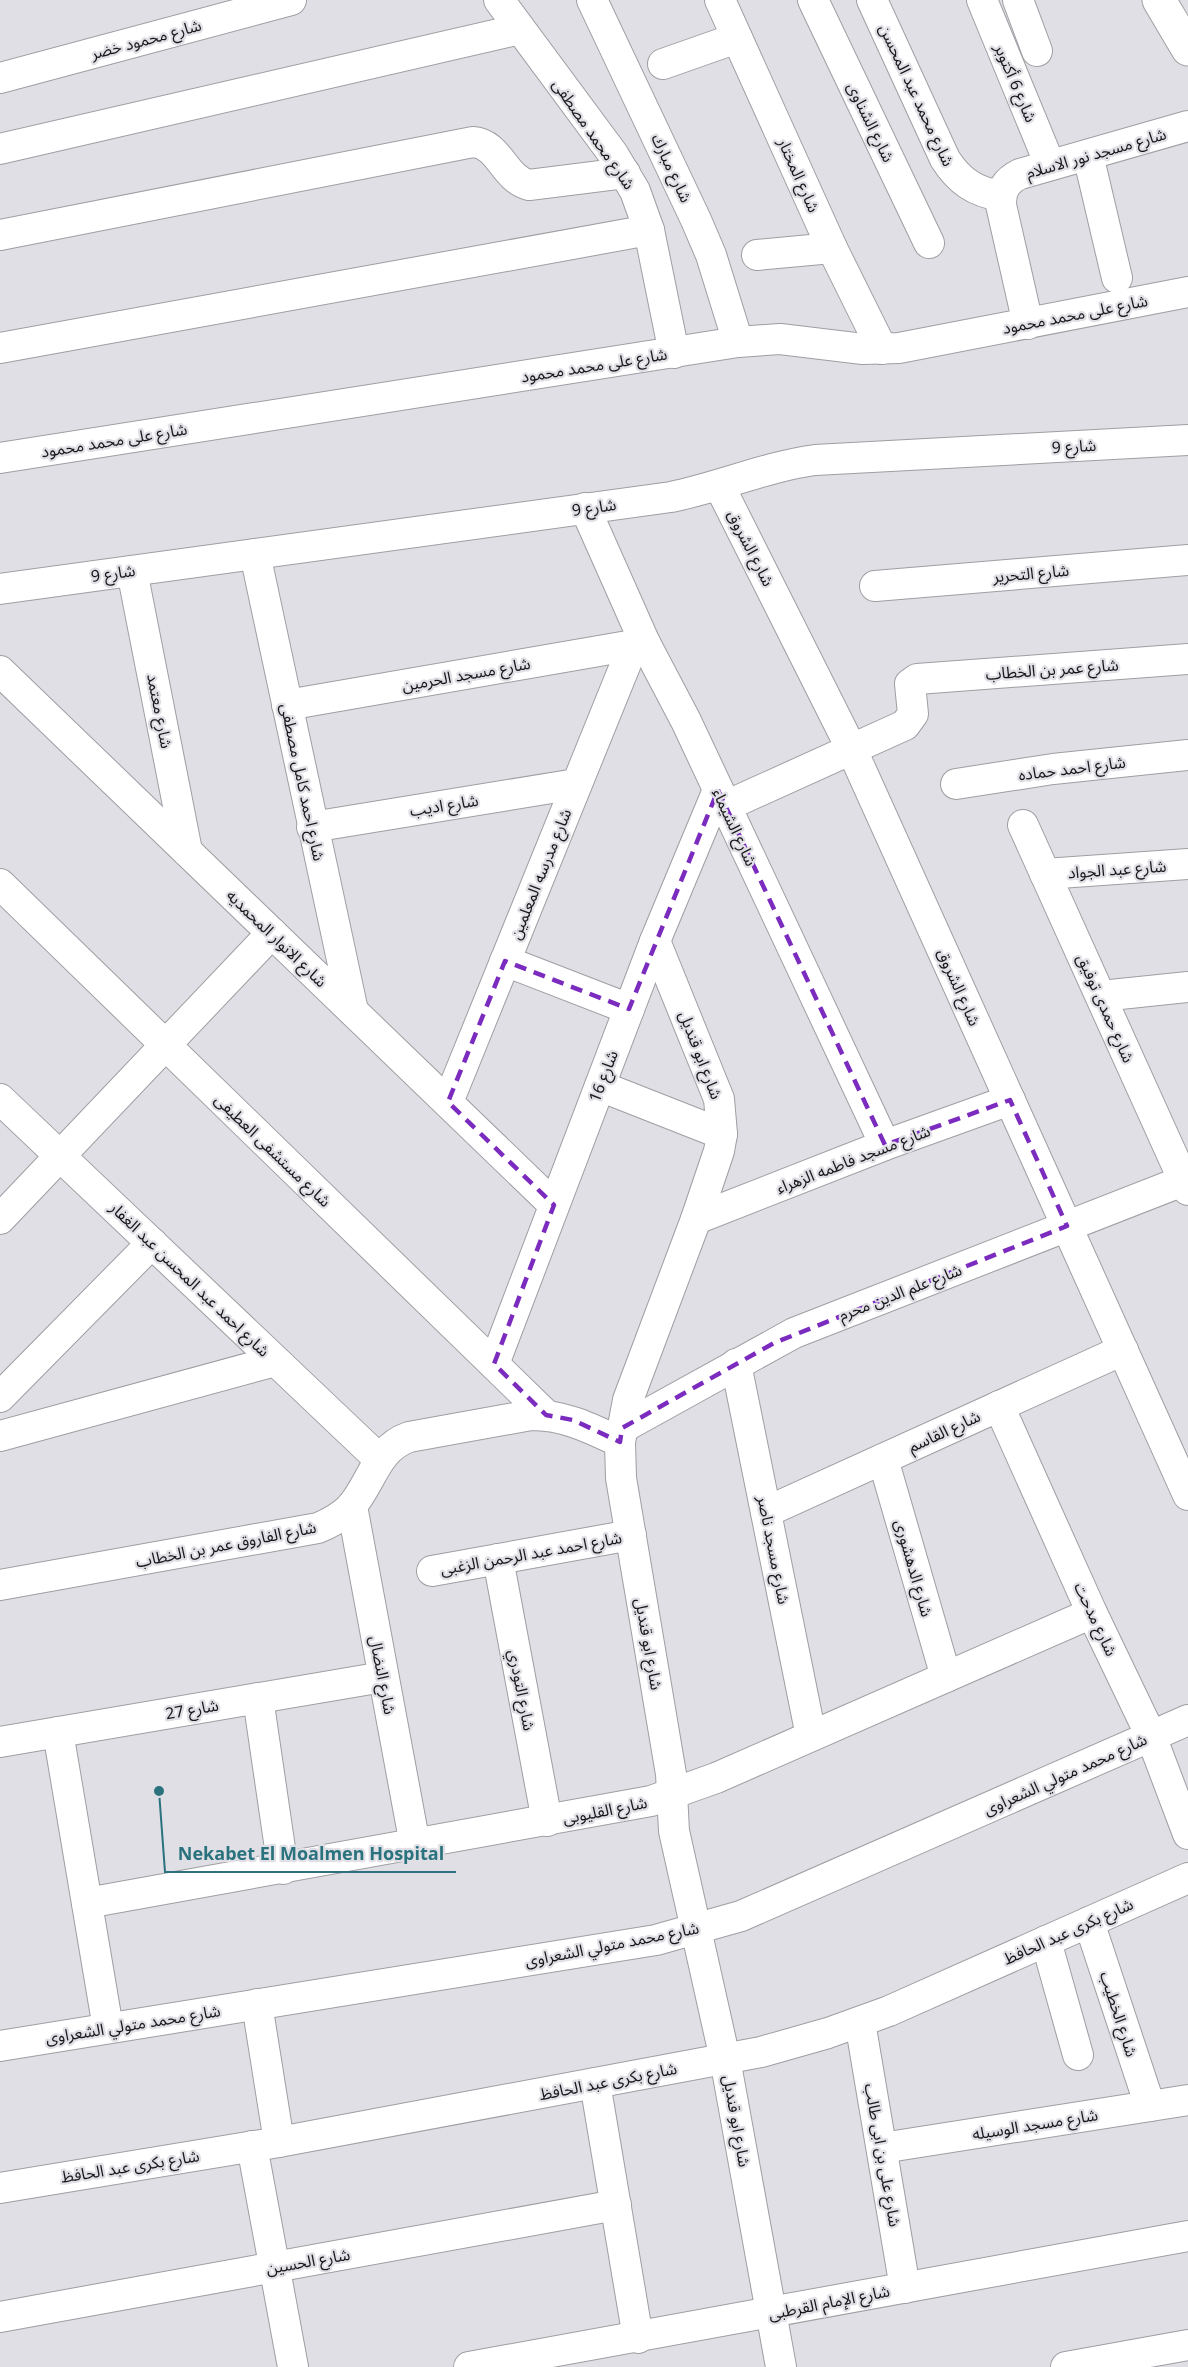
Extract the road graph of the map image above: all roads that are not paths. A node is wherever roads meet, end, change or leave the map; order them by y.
1 (291, 0) edge
2 (499, 0) edge
3 (592, 0) edge
4 (720, 0) edge
5 (813, 0) edge
6 (872, 0) edge
7 (982, 0) edge
8 (1018, 0) edge
9 (1160, 0) edge
10 (520, 29) junction
11 (737, 38) junction
12 (1188, 49) edge
13 (1037, 51) dead end
14 (663, 64) dead end
15 (0, 78) edge
16 (1188, 126) edge
17 (0, 149) edge
18 (1088, 155) junction
19 (1050, 165) junction
20 (625, 173) junction
21 (1001, 196) junction
22 (649, 230) junction
23 (0, 235) edge
24 (929, 243) dead end
25 (832, 248) junction
26 (757, 255) dead end
27 (1117, 278) dead end
28 (1188, 292) edge
29 (1028, 324) junction
30 (738, 342) junction
31 (0, 348) edge
32 (882, 349) junction
33 (674, 353) junction
34 (1188, 440) edge
35 (0, 458) edge
36 (719, 485) junction
37 (585, 508) junction
38 (255, 554) junction
39 (1188, 560) edge
40 (132, 571) junction
41 (875, 586) dead end
42 (0, 589) edge
43 (639, 644) junction
44 (1188, 659) edge
45 (0, 671) edge
46 (287, 705) junction
47 (852, 750) junction
48 (1188, 755) edge
49 (576, 784) junction
50 (956, 784) dead end
51 (722, 798) junction
52 (1023, 825) dead end
53 (312, 827) junction
54 (187, 851) junction
55 (1188, 864) edge
56 (1045, 874) junction
57 (0, 884) edge
58 (272, 933) junction
59 (655, 941) junction
60 (505, 961) junction
61 (1188, 987) edge
62 (1101, 996) junction
63 (629, 1009) junction
64 (353, 1011) junction
65 (166, 1045) junction
66 (600, 1086) junction
67 (0, 1099) edge
68 (1010, 1100) junction
69 (448, 1102) junction
70 (722, 1134) junction
71 (885, 1145) junction
72 (60, 1156) junction
73 (1186, 1183) edge
74 (554, 1205) junction
75 (0, 1219) edge
76 (696, 1219) junction
77 (1067, 1226) junction
78 (152, 1244) junction
79 (1123, 1350) junction
80 (275, 1361) junction
81 (494, 1364) junction
82 (736, 1364) junction
83 (0, 1397) edge
84 (999, 1406) junction
85 (546, 1415) junction
86 (621, 1435) junction
87 (0, 1436) edge
88 (379, 1459) junction
89 (882, 1459) junction
90 (1188, 1495) edge
91 (352, 1506) junction
92 (766, 1512) junction
93 (631, 1535) junction
94 (498, 1559) junction
95 (432, 1571) dead end
96 (0, 1585) edge
97 (1092, 1612) junction
98 (383, 1677) junction
99 (946, 1677) junction
100 (258, 1698) junction
101 (1188, 1720) edge
102 (58, 1732) junction
103 (811, 1736) junction
104 (1151, 1736) junction
105 (0, 1742) edge
106 (673, 1794) junction
107 (547, 1821) junction
108 (1188, 1834) edge
109 (415, 1845) junction
110 (283, 1869) junction
111 (1188, 1878) edge
112 (87, 1903) junction
113 (1089, 1922) junction
114 (696, 1930) junction
115 (1046, 1941) junction
116 (257, 2004) junction
117 (860, 2022) junction
118 (108, 2028) junction
119 (0, 2046) edge
120 (1078, 2055) dead end
121 (725, 2059) junction
122 (595, 2083) junction
123 (1188, 2100) edge
124 (1150, 2106) junction
125 (265, 2144) junction
126 (882, 2148) junction
127 (0, 2188) edge
128 (616, 2205) junction
129 (1188, 2236) edge
130 (274, 2267) junction
131 (905, 2288) junction
132 (771, 2314) junction
133 (0, 2317) edge
134 (638, 2338) junction
135 (1188, 2345) edge
136 (293, 2367) edge
137 (469, 2367) edge
138 (781, 2367) edge
139 (1066, 2367) edge

1 - 15 street, شارع محمود خضر
2 - 10 street, شارع محمد مصطفى
3 - 30 street, شارع مبارك
4 - 11 street, شارع المختار
5 - 24 street, شارع الشناوى
6 - 21 street, شارع محمد عبد المحسن
7 - 19 street, شارع 6 أكتوبر
8 - 13 street
9 - 12 highway
10 - 17 street
10 - 20 street, شارع محمد مصطفى
11 - 14 street
11 - 25 street, شارع المختار
16 - 18 street, شارع مسجد نور الاسلام
18 - 19 street, شارع مسجد نور الاسلام
18 - 27 street
19 - 21 street, شارع مسجد نور الاسلام
20 - 22 street, شارع محمد مصطفى
20 - 23 street
21 - 29 street
22 - 31 street
22 - 33 street, شارع محمد مصطفى
25 - 26 street
25 - 32 street, شارع المختار
28 - 29 street, شارع على محمد محمود
29 - 32 street, شارع على محمد محمود
30 - 32 street, شارع على محمد محمود
30 - 33 street, شارع على محمد محمود
33 - 35 street, شارع على محمد محمود
34 - 36 street, شارع 9
36 - 37 street, شارع 9
36 - 47 street, شارع الشروق
37 - 38 street, شارع 9
37 - 43 street, شارع الشيماء
38 - 40 street, شارع 9
38 - 46 street, شارع احمد كامل مصطفى
39 - 41 street, شارع التحرير
40 - 42 street, شارع 9
40 - 54 street, شارع معتمد
43 - 46 street, شارع مسجد الحرمين
43 - 49 street, شارع مدرسه المعلمين
43 - 51 street, شارع الشيماء
44 - 47 street, شارع عمر بن الخطاب
45 - 54 street, شارع الانوار المحمديه
46 - 53 street, شارع احمد كامل مصطفى
47 - 51 street
47 - 68 street, شارع الشروق
48 - 50 street, شارع احمد حماده
49 - 53 street, شارع اديب
49 - 60 street, شارع مدرسه المعلمين
51 - 59 street, شارع 16
51 - 71 street, شارع الشيماء
52 - 56 street, شارع حمدى توفيق
53 - 64 street, شارع احمد كامل مصطفى
54 - 58 street, شارع الانوار المحمديه
55 - 56 street, شارع عبد الجواد
56 - 62 street, شارع حمدى توفيق
57 - 65 street, شارع مستشفى العطيفى
58 - 64 street, شارع الانوار المحمديه
58 - 65 street
59 - 63 street, شارع 16
59 - 70 street, شارع ابو قنديل
60 - 63 street
60 - 69 street, شارع مدرسه المعلمين
61 - 62 street
62 - 73 street, شارع حمدى توفيق
63 - 66 street, شارع 16
64 - 69 street, شارع الانوار المحمديه
65 - 72 street
65 - 81 street, شارع مستشفى العطيفى
66 - 70 street
66 - 74 street, شارع 16
67 - 72 street, شارع احمد عبد المحسن عبد الغفار
68 - 71 street, شارع مسجد فاطمه الزهراء
68 - 77 street, شارع الشروق
69 - 74 street, شارع الانوار المحمديه
70 - 76 street, شارع ابو قنديل
71 - 76 street, شارع مسجد فاطمه الزهراء
72 - 75 street
72 - 78 street, شارع احمد عبد المحسن عبد الغفار
73 - 77 street, شارع علم الدين محرم
74 - 81 street, شارع 16
76 - 86 street, شارع ابو قنديل
77 - 79 street, شارع الشروق
77 - 82 street, شارع علم الدين محرم
78 - 80 street, شارع احمد عبد المحسن عبد الغفار
78 - 83 street
79 - 84 street, شارع القاسم
79 - 90 street, شارع الشروق
80 - 87 street
80 - 88 street, شارع احمد عبد المحسن عبد الغفار
81 - 85 street, شارع مستشفى العطيفى
82 - 86 street, شارع علم الدين محرم
82 - 92 street, شارع مسجد ناصر
84 - 89 street, شارع القاسم
84 - 97 street, شارع مدحت
85 - 86 street, شارع الفاروق عمر بن الخطاب
85 - 88 street, شارع الفاروق عمر بن الخطاب
86 - 93 street, شارع ابو قنديل
88 - 91 street, شارع الفاروق عمر بن الخطاب
89 - 92 street, شارع القاسم
89 - 99 street, شارع الدهشورى
91 - 96 street, شارع الفاروق عمر بن الخطاب
91 - 98 street, شارع النضال
92 - 103 street, شارع مسجد ناصر
93 - 94 street, شارع احمد عبد الرحمن الزغبى
93 - 106 street, شارع ابو قنديل
94 - 95 street, شارع احمد عبد الرحمن الزغبى
94 - 107 street, شارع التودري
97 - 99 street, شارع القليوبى
97 - 104 street, شارع مدحت
98 - 100 street, شارع 27
98 - 109 street, شارع النضال
99 - 103 street, شارع القليوبى
100 - 102 street, شارع 27
100 - 110 street
101 - 104 street, شارع محمد متولي الشعراوى
102 - 105 street, شارع 27
102 - 112 street
103 - 106 street, شارع القليوبى
104 - 108 street, شارع مدحت
104 - 114 street, شارع محمد متولي الشعراوى
106 - 107 street, شارع القليوبى
106 - 114 street, شارع ابو قنديل
107 - 109 street, شارع القليوبى
109 - 110 street, شارع القليوبى
110 - 112 street, شارع القليوبى
111 - 113 street, شارع بكرى عبد الحافظ
112 - 118 street
113 - 115 street, شارع بكرى عبد الحافظ
113 - 124 street, شارع الخطيب
114 - 116 street, شارع محمد متولي الشعراوى
114 - 121 street, شارع ابو قنديل
115 - 117 street, شارع بكرى عبد الحافظ
115 - 120 street
116 - 118 street, شارع محمد متولي الشعراوى
116 - 125 street
117 - 121 street, شارع بكرى عبد الحافظ
117 - 126 street, شارع على بن ابى طالب
118 - 119 street, شارع محمد متولي الشعراوى
121 - 122 street, شارع بكرى عبد الحافظ
121 - 132 street, شارع ابو قنديل
122 - 125 street, شارع بكرى عبد الحافظ
122 - 128 street
123 - 124 street, شارع مسجد الوسيله
124 - 126 street, شارع مسجد الوسيله
125 - 127 street, شارع بكرى عبد الحافظ
125 - 130 street
126 - 131 street, شارع على بن ابى طالب
128 - 130 street, شارع الحسين
128 - 134 street
129 - 131 street, شارع الإمام القرطبى
130 - 133 street, شارع الحسين
130 - 136 street
131 - 132 street, شارع الإمام القرطبى
132 - 134 street, شارع الإمام القرطبى
132 - 138 street, شارع ابو قنديل
134 - 137 street, شارع الإمام القرطبى
135 - 139 street

